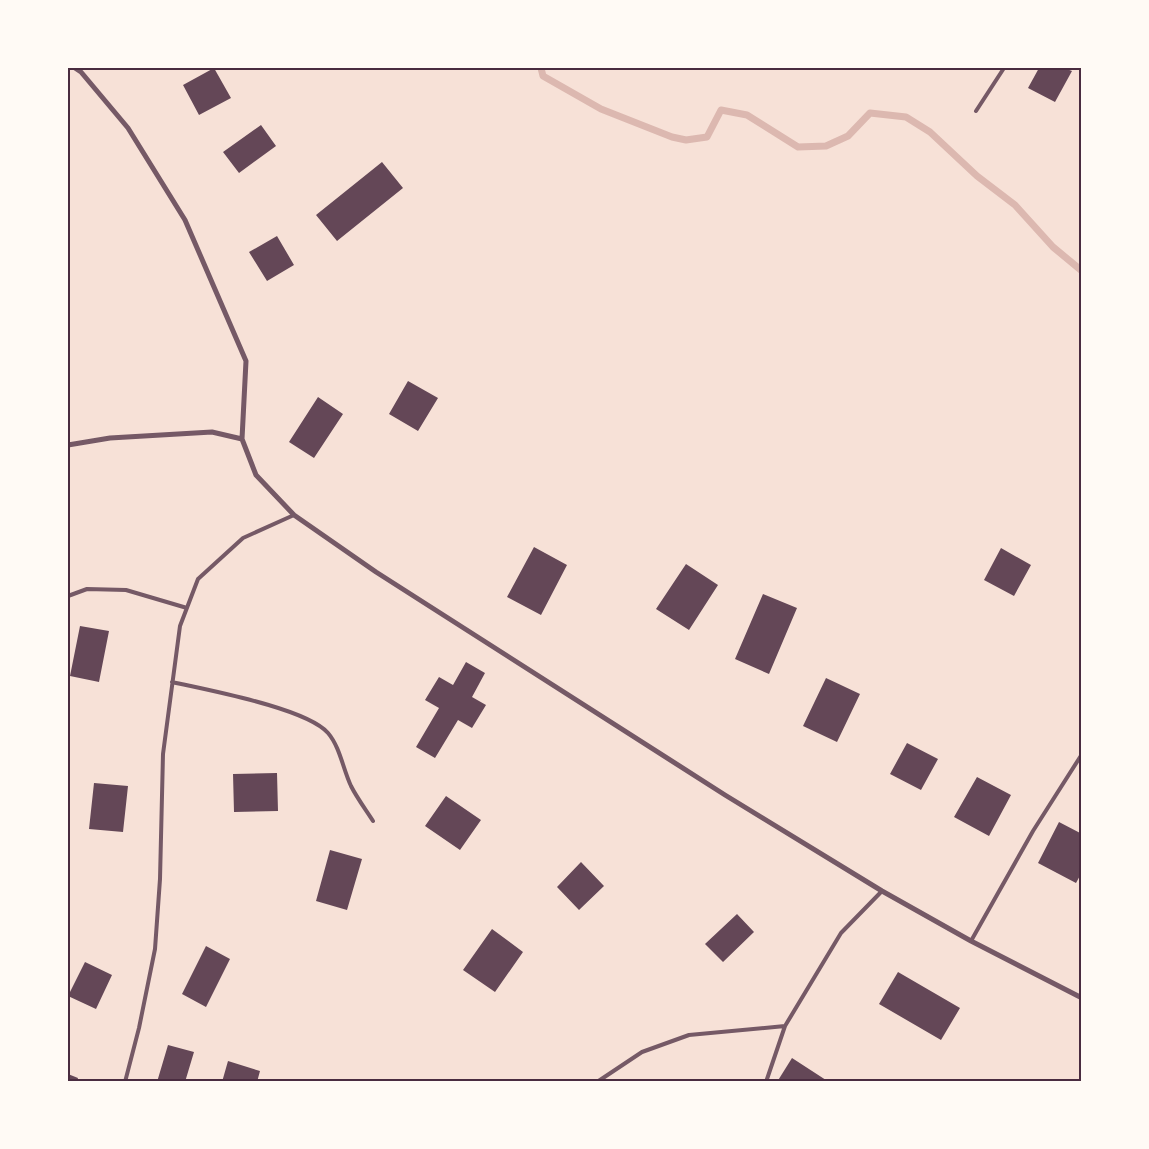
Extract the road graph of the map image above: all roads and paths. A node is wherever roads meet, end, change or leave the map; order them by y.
1 (75, 68) edge
2 (1004, 68) edge
3 (976, 111) dead end
4 (242, 438) junction
5 (68, 445) edge
6 (294, 515) junction
7 (68, 596) edge
8 (187, 608) junction
9 (172, 682) junction
10 (1082, 754) edge
11 (373, 821) dead end
12 (882, 891) junction
13 (971, 941) junction
14 (1082, 998) edge
15 (785, 1026) junction
16 (125, 1082) edge
17 (597, 1082) edge
18 (766, 1082) edge

1 - 4 street
2 - 3 lane
4 - 5 street
4 - 6 street
6 - 8 lane
6 - 12 street
7 - 8 lane
8 - 9 lane
9 - 11 lane
9 - 16 lane
10 - 13 lane
12 - 13 street
12 - 15 lane
13 - 14 street
15 - 17 lane
15 - 18 lane

